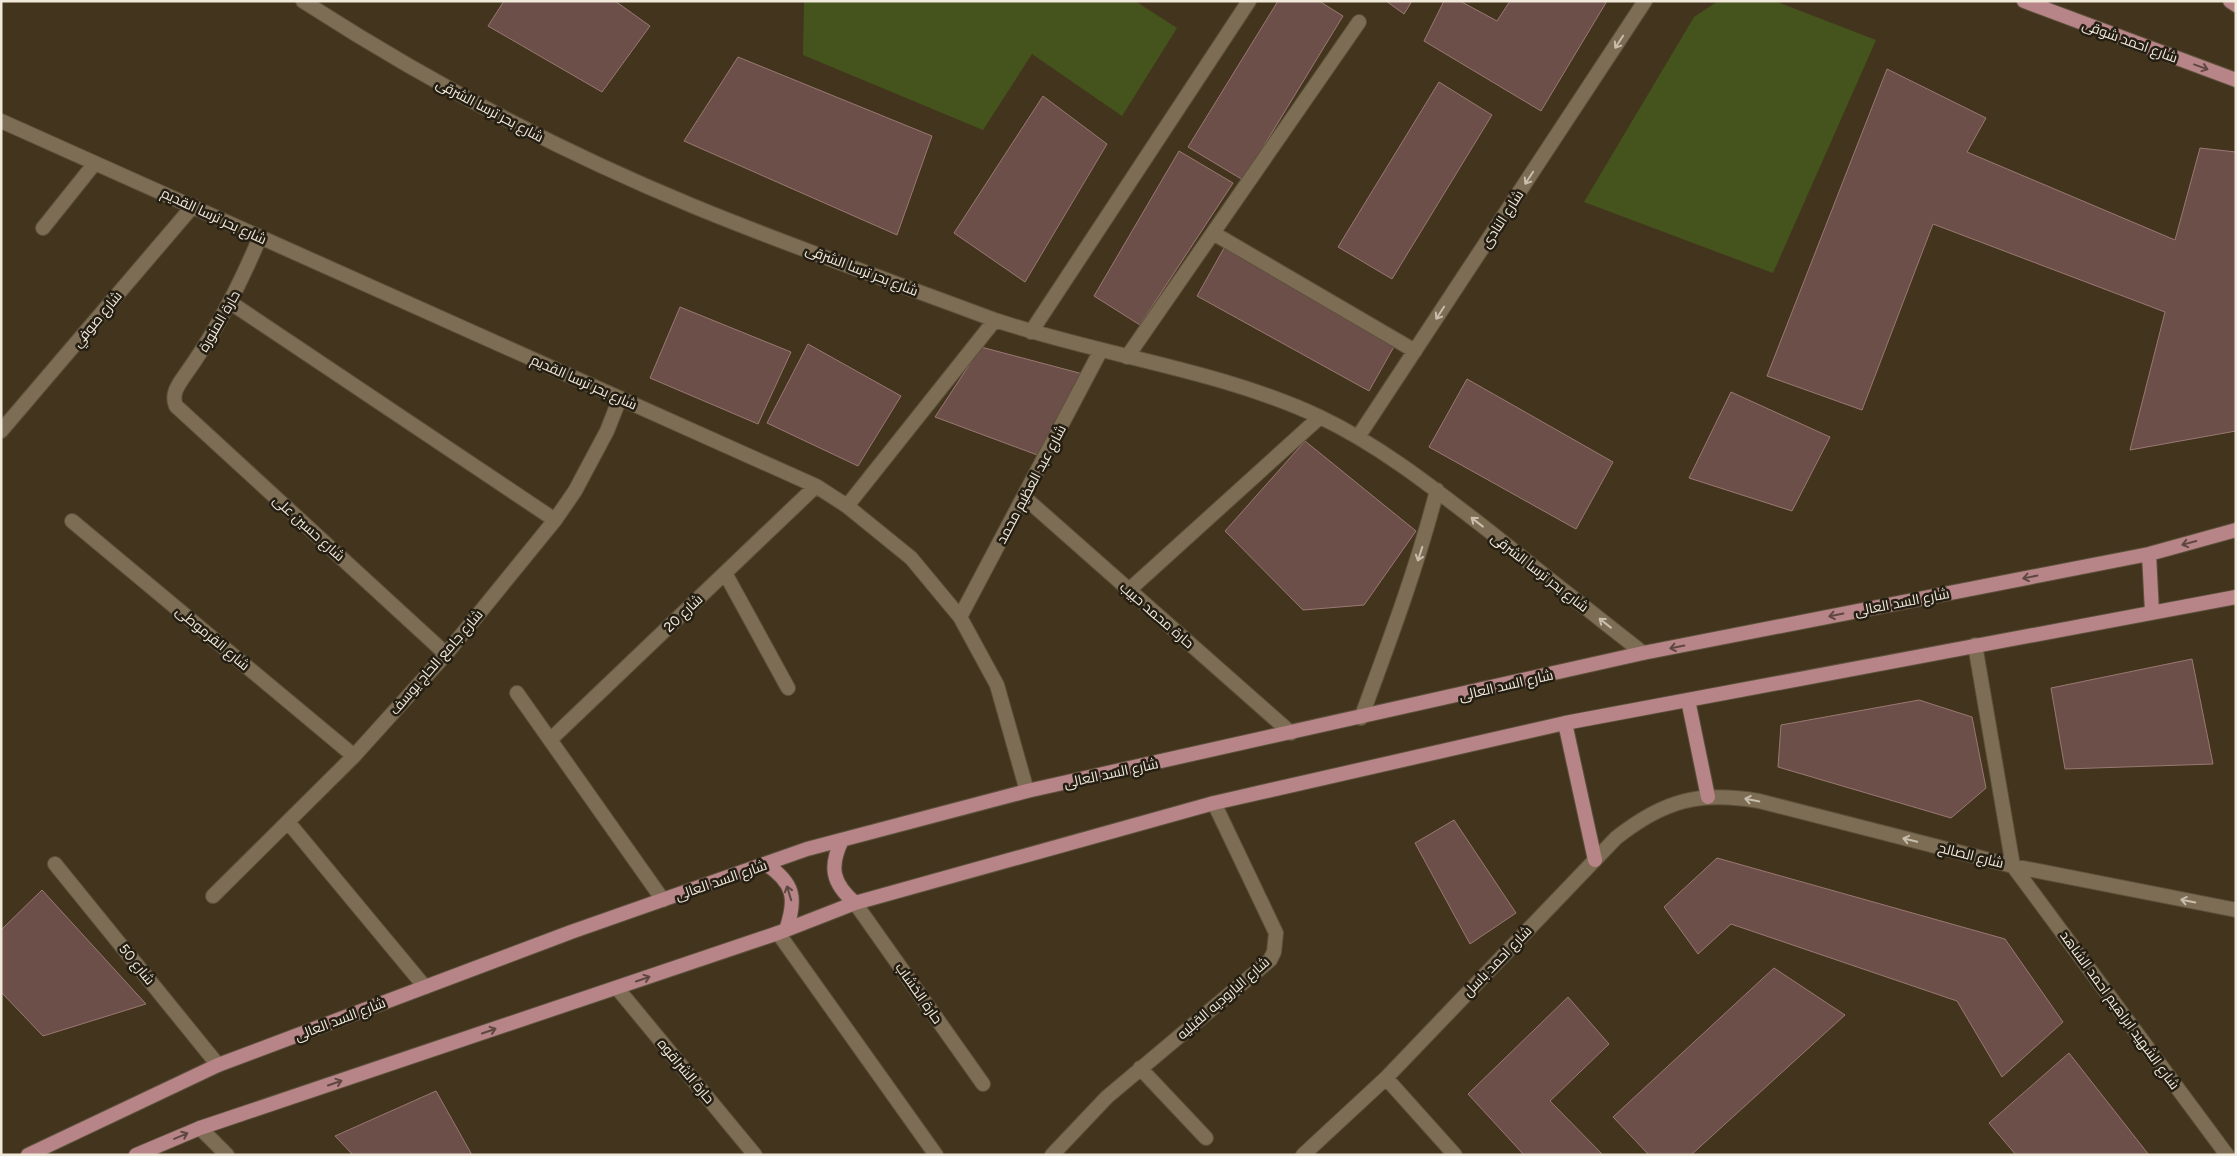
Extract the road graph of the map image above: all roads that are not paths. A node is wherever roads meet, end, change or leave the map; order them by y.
1 (304, 1) edge
2 (1249, 1) edge
3 (1646, 1) edge
4 (2024, 1) edge
5 (2230, 1) edge
6 (2236, 5) edge
7 (1359, 22) dead end
8 (2236, 80) edge
9 (1, 121) edge
10 (95, 163) junction
11 (193, 206) junction
12 (43, 228) dead end
13 (1213, 233) junction
14 (260, 238) junction
15 (231, 303) junction
16 (994, 320) junction
17 (1031, 332) junction
18 (1101, 350) junction
19 (1415, 352) junction
20 (1127, 357) junction
21 (620, 398) junction
22 (174, 401) joint
23 (1320, 417) junction
24 (1, 431) edge
25 (1358, 437) junction
26 (816, 486) junction
27 (1437, 490) junction
28 (1024, 497) junction
29 (847, 506) junction
30 (555, 520) junction
31 (72, 521) dead end
32 (2236, 530) edge
33 (2149, 554) junction
34 (725, 573) junction
35 (1130, 590) junction
36 (2236, 597) edge
37 (2152, 612) junction
38 (960, 617) junction
39 (1975, 646) junction
40 (1643, 653) junction
41 (446, 654) junction
42 (788, 688) dead end
43 (516, 693) dead end
44 (1688, 700) junction
45 (1361, 718) junction
46 (1566, 724) junction
47 (1290, 733) junction
48 (551, 739) junction
49 (354, 756) junction
50 (1028, 791) junction
51 (1708, 796) junction
52 (1214, 803) junction
53 (288, 822) junction
54 (842, 840) junction
55 (1595, 860) junction
56 (55, 864) dead end
57 (766, 864) junction
58 (2013, 866) junction
59 (213, 896) dead end
60 (663, 900) junction
61 (855, 902) junction
62 (2236, 910) edge
63 (782, 931) junction
64 (425, 987) junction
65 (617, 988) junction
66 (218, 1064) junction
67 (1140, 1068) junction
68 (1386, 1078) junction
69 (983, 1084) dead end
70 (200, 1128) junction
71 (1206, 1138) dead end
72 (28, 1155) edge
73 (136, 1155) edge
74 (227, 1155) edge
75 (755, 1155) edge
76 (936, 1155) edge
77 (1052, 1155) edge
78 (1303, 1155) edge
79 (1455, 1155) edge
80 (2227, 1155) edge

1 - 16 street, شارع بحر ترسا الشرقى
2 - 17 street
3 -> 19 street, شارع النادى
4 -> 8 main road, شارع احمد شوقى
5 - 6 main road
7 - 13 street
9 - 10 street, شارع بحر ترسا القديم
10 - 11 street, شارع بحر ترسا القديم
10 - 12 street
11 - 14 street, شارع بحر ترسا القديم
11 - 24 street, شارع صوفي
13 - 19 street
13 - 20 street
14 - 15 street, حارة المنورة
14 - 21 street, شارع بحر ترسا القديم
15 - 22 street, حارة المنورة
15 - 30 street
16 - 17 street, شارع بحر ترسا الشرقى
16 - 29 street
17 - 18 street, شارع بحر ترسا الشرقى
18 - 20 street, شارع بحر ترسا الشرقى
18 - 28 street, شارع عبد العظيم محمد
19 - 25 street, شارع النادى
20 - 23 street, شارع بحر ترسا الشرقى
21 - 26 street, شارع بحر ترسا القديم
21 - 30 street, شارع جامع الحاج يوسف
22 - 41 street, شارع حسين على
23 - 25 street, شارع بحر ترسا الشرقى
23 - 35 street
25 - 27 street, شارع بحر ترسا الشرقى
26 - 29 street, شارع بحر ترسا القديم
26 - 34 street, شارع 20
40 -> 27 street, شارع بحر ترسا الشرقى
27 -> 45 street
28 - 35 street, حارة محمد حبيب
28 - 38 street, شارع عبد العظيم محمد
29 - 38 street, شارع بحر ترسا القديم
30 - 41 street, شارع جامع الحاج يوسف
31 - 49 street, شارع القرموطى
32 -> 33 main road, شارع السد العالى
33 - 37 main road
33 -> 40 main road, شارع السد العالى
34 - 42 street
34 - 48 street, شارع 20
35 - 47 street, حارة محمد حبيب
36 - 37 main road
37 - 39 main road
38 - 50 street, شارع بحر ترسا القديم
39 - 44 main road
39 - 58 street
40 - 45 main road, شارع السد العالى
41 - 49 street, شارع جامع الحاج يوسف
43 - 48 street
44 - 46 main road
44 - 51 main road
45 - 47 main road, شارع السد العالى
46 - 52 main road
46 - 55 main road
47 - 50 main road, شارع السد العالى
48 - 60 street
49 - 53 street, شارع جامع الحاج يوسف
50 - 54 main road, شارع السد العالى
51 - 55 street, شارع احمد باسل
58 -> 51 street, شارع الصالح
52 - 61 main road
52 - 67 street, شارع الباروديه القبليه
53 - 59 street, شارع جامع الحاج يوسف
53 - 64 street
54 - 57 main road, شارع السد العالى
54 - 61 main road
55 - 68 street, شارع احمد باسل
56 - 66 street, شارع 50
57 - 60 main road, شارع السد العالى
63 -> 57 main road
62 -> 58 street, شارع الصالح
58 - 80 street, شارع الشهيد ابراهيم احمد الشاهد
60 - 64 main road, شارع السد العالى
61 - 63 main road
61 - 69 street, حارة الخشاب
65 -> 63 main road
63 - 76 street
64 - 66 main road, شارع السد العالى
70 -> 65 main road
65 - 75 street, حارة الشراقوه
66 - 72 main road, شارع السد العالى
67 - 71 street
67 - 77 street, شارع الباروديه القبليه
68 - 78 street, شارع احمد باسل
68 - 79 street
73 -> 70 main road
70 - 74 street

